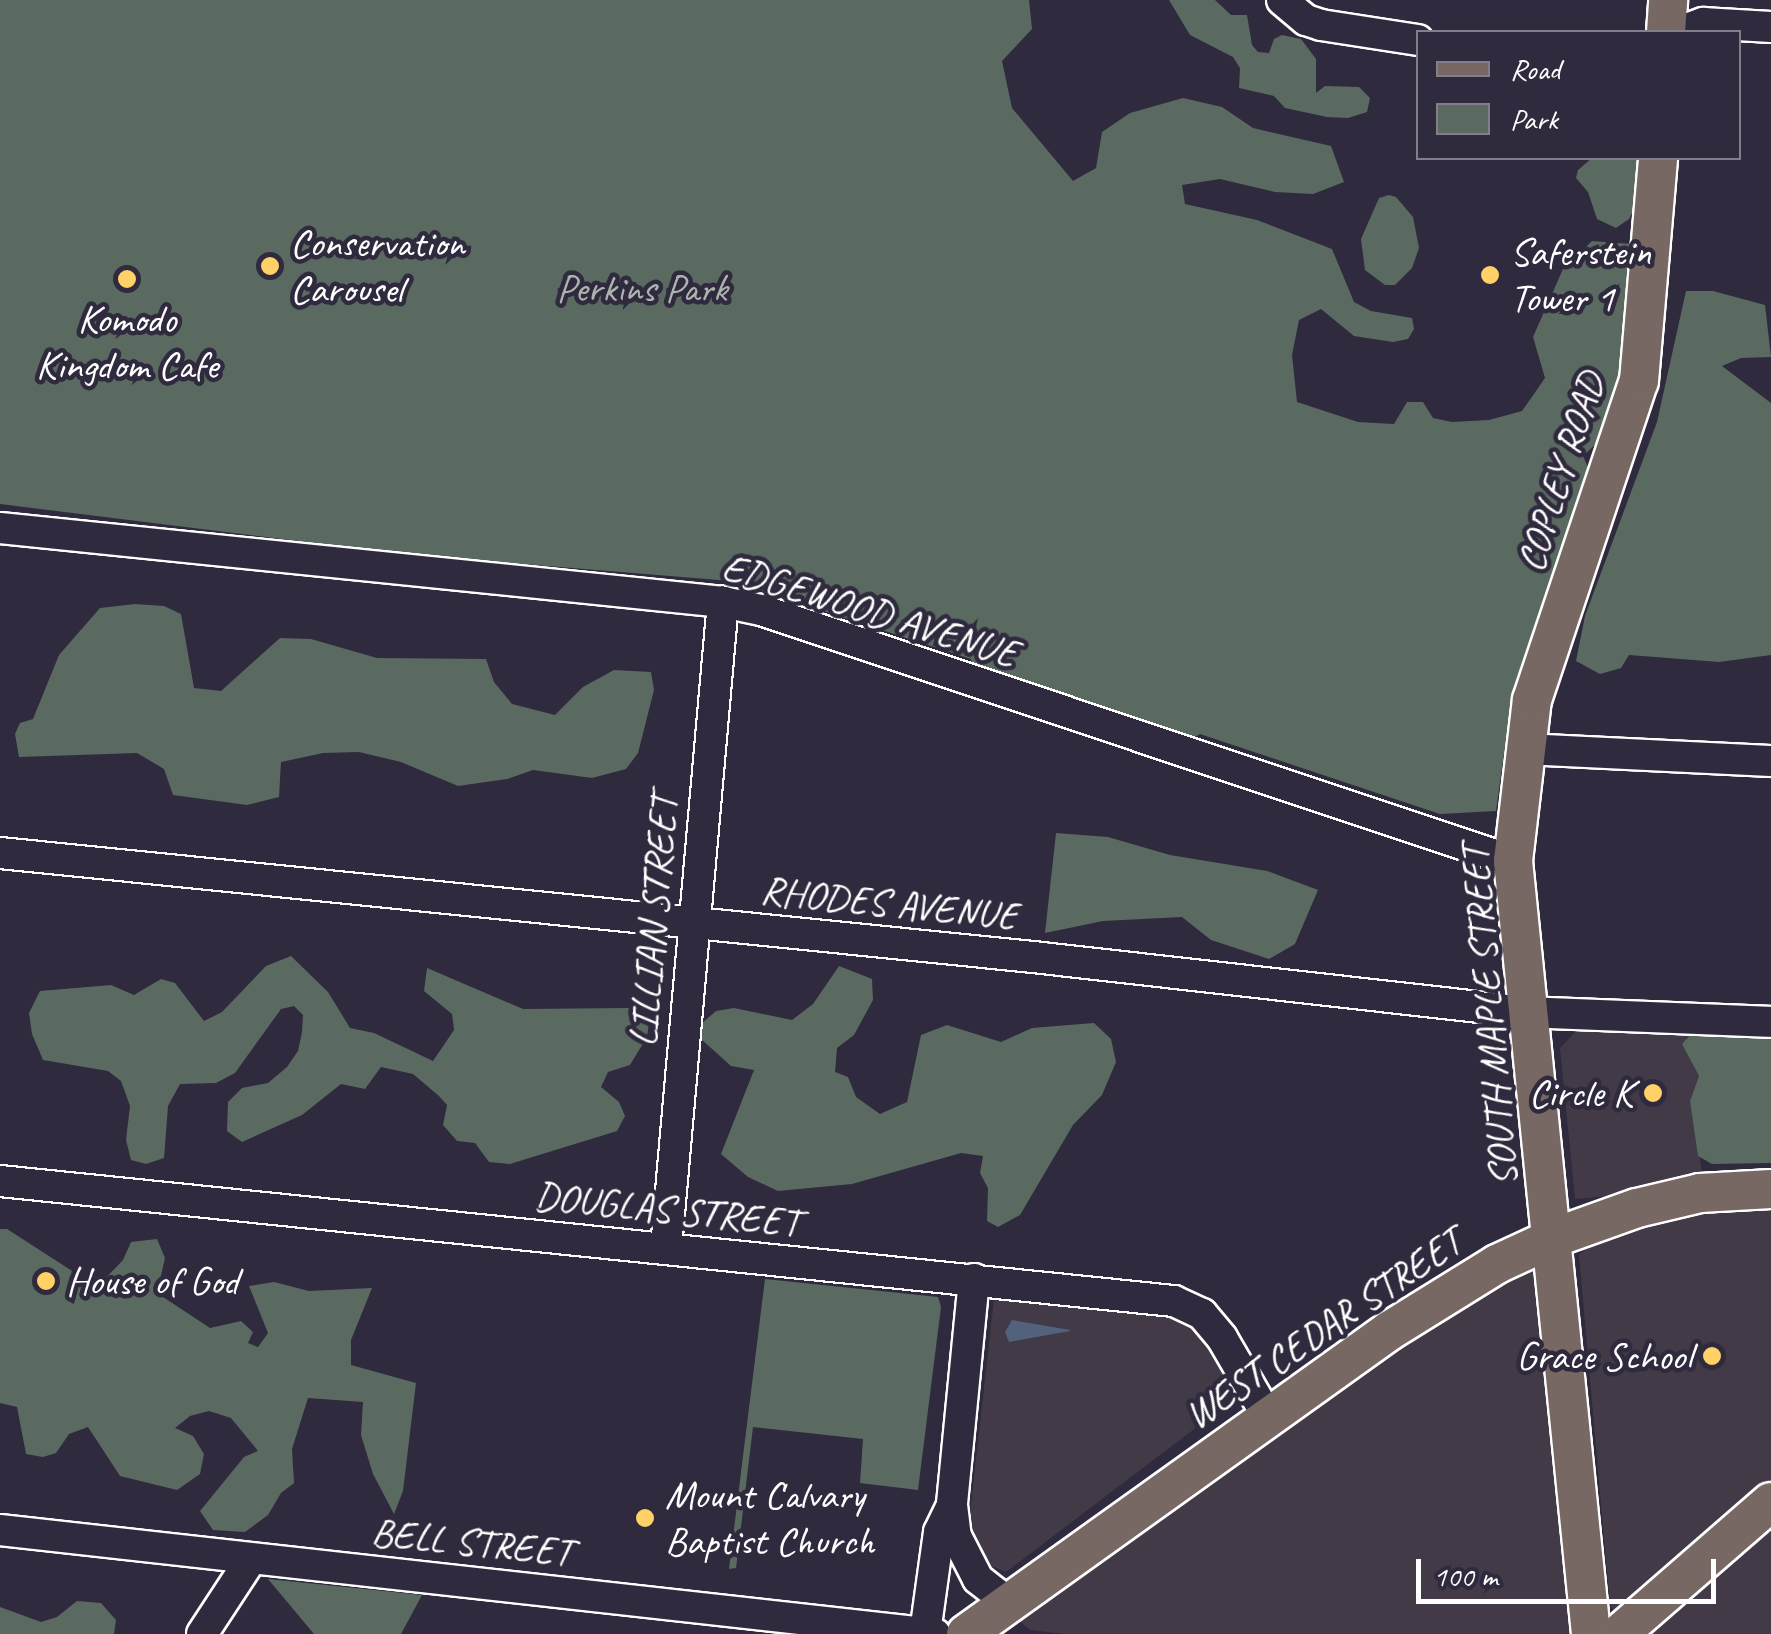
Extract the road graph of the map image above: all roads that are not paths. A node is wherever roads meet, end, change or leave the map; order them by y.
1 (1282, 0) edge
2 (1668, 0) edge
3 (1771, 27) edge
4 (1666, 30) edge
5 (1684, 30) edge
6 (1416, 40) edge
7 (1658, 160) edge
8 (0, 528) edge
9 (723, 602) junction
10 (1524, 749) junction
11 (1771, 761) edge
12 (0, 853) edge
13 (1514, 861) junction
14 (692, 924) junction
15 (1527, 1012) junction
16 (1771, 1022) edge
17 (0, 1181) edge
18 (1771, 1189) edge
19 (1553, 1238) junction
20 (666, 1248) junction
21 (974, 1279) junction
22 (1268, 1416) junction
23 (1771, 1502) edge
24 (952, 1504) junction
25 (0, 1530) edge
26 (251, 1559) junction
27 (1009, 1603) junction
28 (213, 1629) edge
29 (930, 1633) edge
30 (966, 1634) edge
31 (1591, 1634) edge
32 (1620, 1634) edge

1 - 6 street
2 - 4 main road
3 - 5 street
7 - 10 main road, COPLEY ROAD
8 - 9 street, EDGEWOOD AVENUE
9 - 13 street, EDGEWOOD AVENUE
9 - 14 street, LILLIAN STREET
10 - 11 street
10 - 13 main road, SOUTH MAPLE STREET
12 - 14 street, RHODES AVENUE
13 - 15 main road, SOUTH MAPLE STREET
14 - 15 street, RHODES AVENUE
14 - 20 street, LILLIAN STREET
15 - 16 street, RHODES AVENUE
15 - 19 main road, SOUTH MAPLE STREET
17 - 20 street, DOUGLAS STREET
18 - 19 main road, WEST CEDAR STREET
19 - 22 main road, WEST CEDAR STREET
19 - 31 main road, SOUTH MAPLE STREET
20 - 21 street, DOUGLAS STREET
21 - 22 street, DOUGLAS STREET
21 - 24 street
22 - 27 main road, WEST CEDAR STREET
23 - 32 main road
24 - 27 street
24 - 29 street
25 - 26 street, BELL STREET
26 - 28 street
26 - 29 street, BELL STREET
27 - 30 main road, WEST CEDAR STREET

